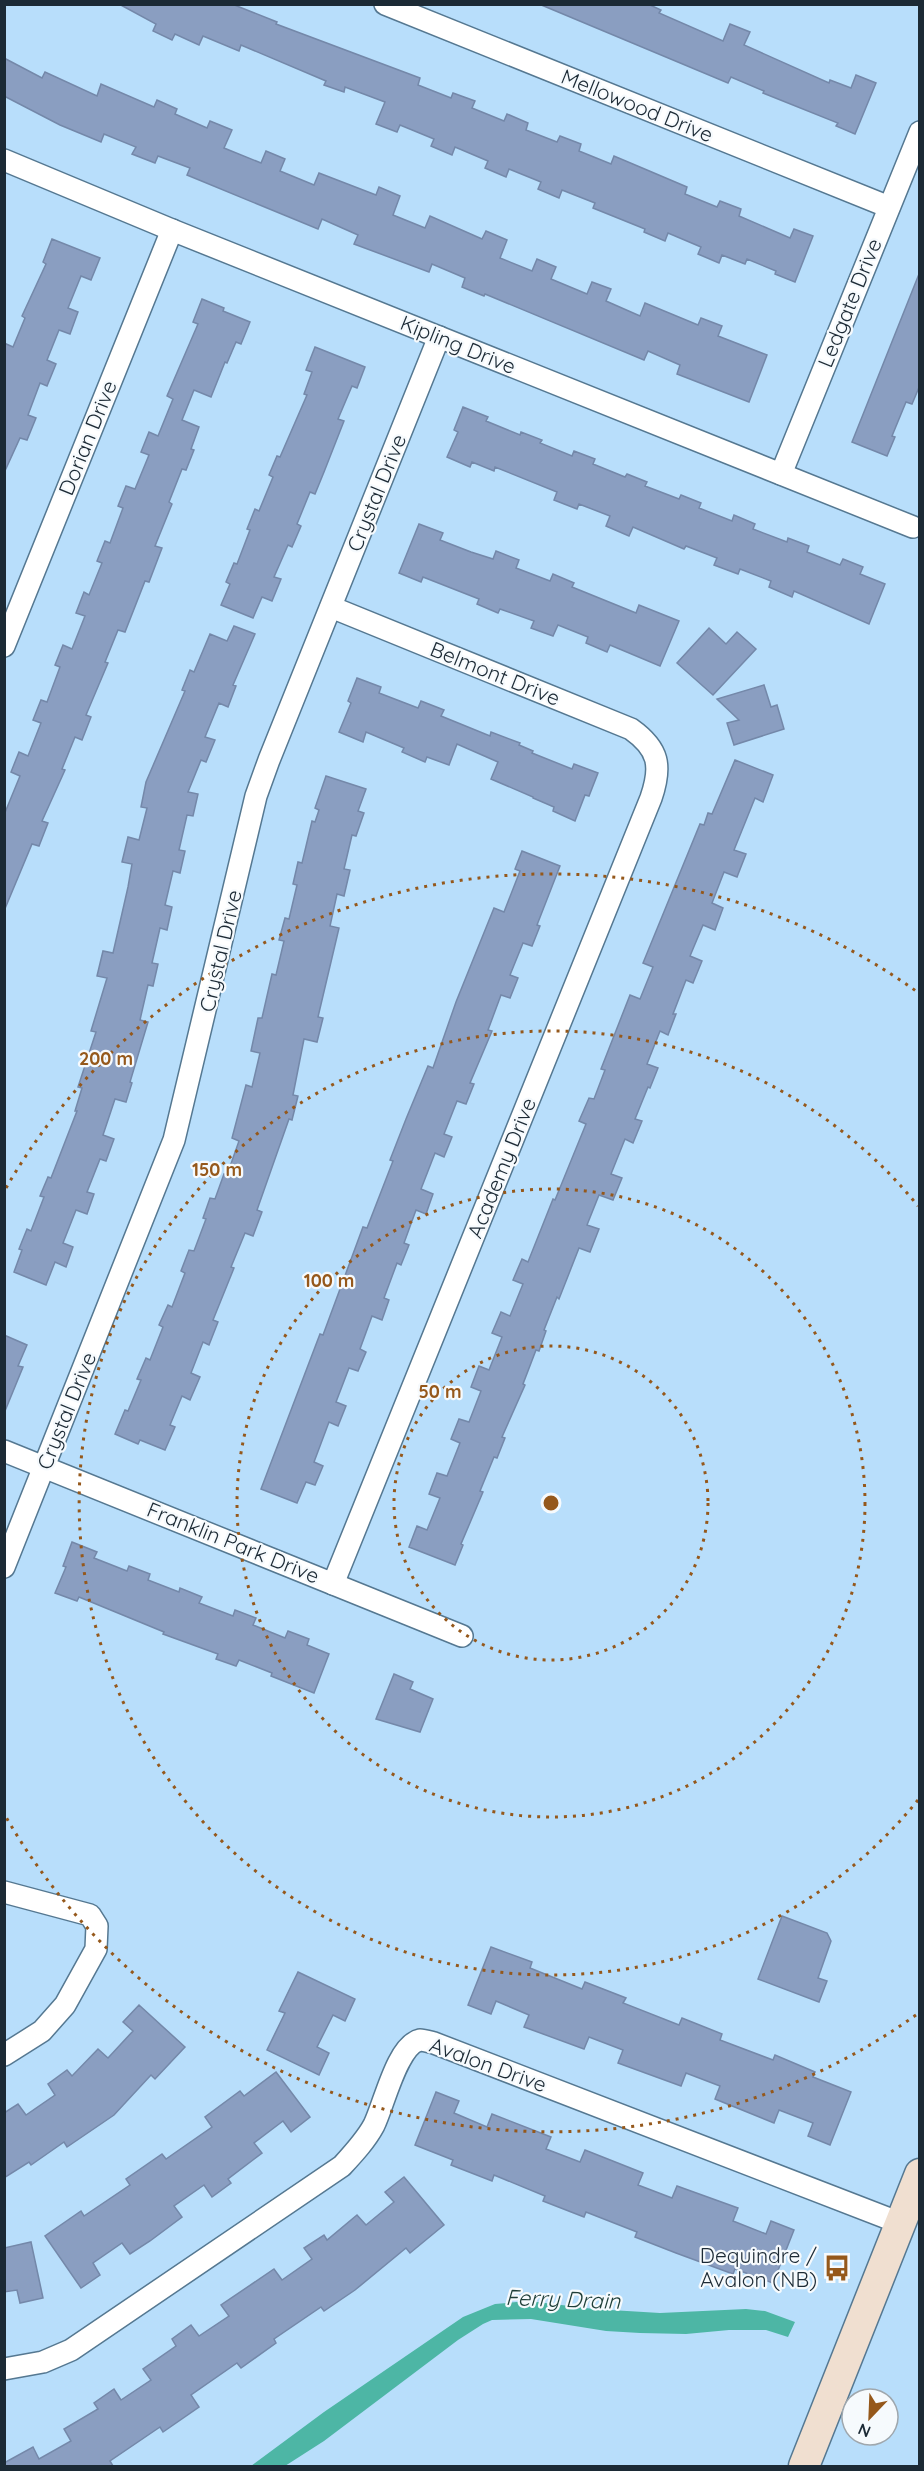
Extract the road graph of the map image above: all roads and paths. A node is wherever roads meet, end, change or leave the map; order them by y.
1 (385, 4) edge
2 (920, 132) edge
3 (4, 160) edge
4 (889, 207) junction
5 (172, 230) junction
6 (438, 337) junction
7 (781, 474) junction
8 (913, 527) dead end
9 (331, 607) junction
10 (4, 646) edge
11 (653, 750) joint
12 (4, 1451) edge
13 (45, 1467) junction
14 (4, 1567) edge
15 (333, 1584) junction
16 (462, 1636) dead end
17 (4, 1892) edge
18 (4, 2055) edge
19 (920, 2174) edge
20 (900, 2223) junction
21 (4, 2369) edge
22 (812, 2464) edge

1 - 4 street, Mellowood Drive
2 - 4 street, Ledgate Drive
3 - 5 street, Kipling Drive
4 - 7 street, Ledgate Drive
5 - 6 street, Kipling Drive
5 - 10 street, Dorian Drive
6 - 7 street, Kipling Drive
6 - 9 street, Crystal Drive
7 - 8 street, Kipling Drive
9 - 11 street, Belmont Drive
9 - 13 street, Crystal Drive
11 - 15 street, Academy Drive
12 - 13 street, Franklin Park Drive
13 - 14 street, Crystal Drive
13 - 15 street, Franklin Park Drive
15 - 16 street, Franklin Park Drive
17 - 18 street
19 - 20 main road
20 - 21 street, Avalon Drive
20 - 22 main road

